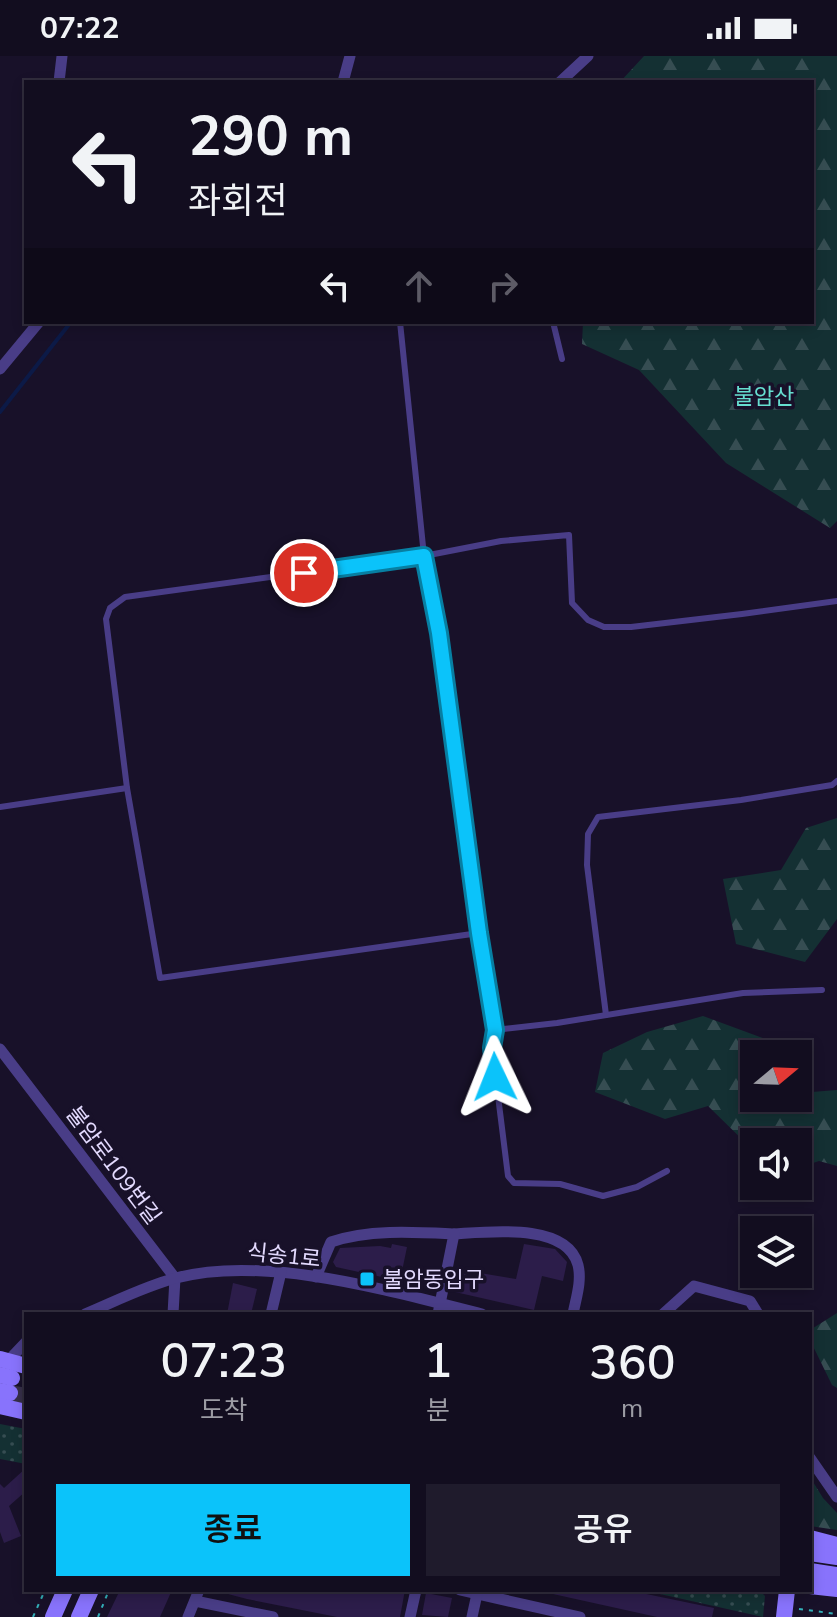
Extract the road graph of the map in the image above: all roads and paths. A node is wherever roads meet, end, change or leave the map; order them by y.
1 (62, 56) edge
2 (350, 56) edge
3 (588, 56) edge
4 (59, 80) edge
5 (344, 80) edge
6 (562, 80) edge
7 (37, 324) edge
8 (400, 324) edge
9 (553, 324) edge
10 (562, 359) dead end
11 (0, 369) edge
12 (424, 556) junction
13 (837, 601) edge
14 (837, 781) edge
15 (127, 788) junction
16 (0, 807) edge
17 (479, 933) junction
18 (822, 990) dead end
19 (606, 1015) junction
20 (495, 1030) junction
21 (0, 1049) edge
22 (667, 1171) dead end
23 (454, 1234) junction
24 (281, 1272) junction
25 (316, 1277) junction
26 (175, 1278) junction
27 (439, 1309) edge
28 (90, 1312) edge
29 (173, 1312) edge
30 (271, 1312) edge
31 (465, 1312) edge
32 (573, 1312) edge
33 (665, 1312) edge
34 (757, 1312) edge
35 (24, 1348) edge
36 (24, 1369) edge
37 (10, 1389) edge
38 (812, 1461) edge
39 (837, 1497) edge
40 (812, 1539) edge
41 (837, 1545) edge
42 (812, 1553) edge
43 (837, 1557) edge
44 (812, 1571) edge
45 (837, 1575) edge
46 (812, 1586) edge
47 (837, 1589) edge
48 (44, 1592) edge
49 (64, 1592) edge
50 (90, 1592) edge
51 (108, 1592) edge
52 (416, 1592) edge
53 (468, 1592) edge
54 (787, 1592) edge
55 (477, 1594) junction
56 (197, 1595) edge
57 (799, 1609) dead end
58 (837, 1614) edge
59 (33, 1617) edge
60 (53, 1617) edge
61 (79, 1617) edge
62 (98, 1617) edge
63 (188, 1617) edge
64 (273, 1617) edge
65 (410, 1617) edge
66 (472, 1617) edge
67 (580, 1617) edge
68 (784, 1617) edge

1 - 4 street
2 - 5 street
3 - 6 street
7 - 11 street
8 - 12 lane
9 - 10 lane
12 - 13 lane
12 - 15 lane
12 - 17 lane
14 - 19 lane
15 - 16 lane
15 - 17 lane
17 - 20 lane
18 - 19 lane
19 - 20 lane
20 - 22 lane
21 - 26 street, 불암로109번길
23 - 25 street
23 - 27 street
23 - 32 street
24 - 25 street, 식송1로
24 - 26 street, 식송1로
24 - 30 street
25 - 27 street, 식송1로
26 - 28 street, 식송1로
26 - 29 street
27 - 31 street, 식송1로
33 - 34 street
35 - 37 street
36 - 37 street
38 - 39 street
40 - 41 street
42 - 43 street
44 - 45 street
46 - 47 street
48 - 59 path
49 - 60 street
50 - 61 street
51 - 62 path
52 - 65 street
53 - 55 street
54 - 68 street
55 - 66 street
55 - 67 street
56 - 63 street
56 - 64 street
57 - 58 path

